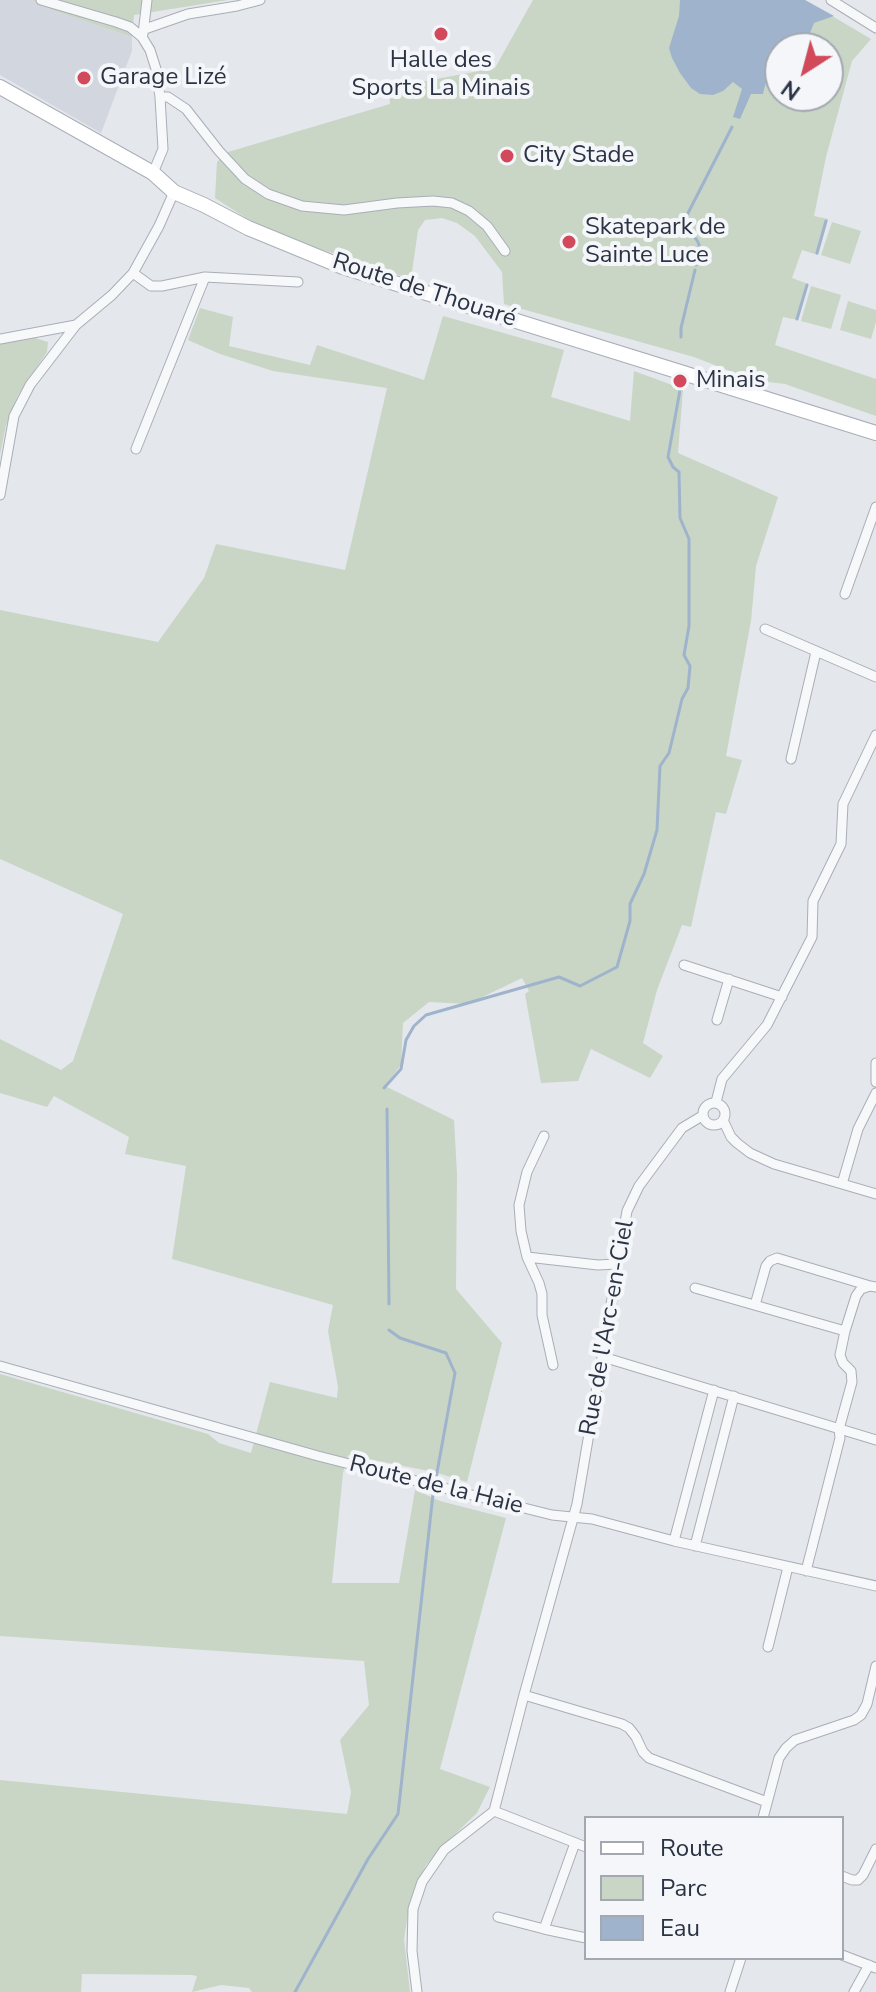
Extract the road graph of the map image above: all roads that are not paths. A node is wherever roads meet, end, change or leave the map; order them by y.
1 (41, 0) edge
2 (147, 0) edge
3 (260, 0) edge
4 (837, 1) edge
5 (876, 28) edge
6 (143, 33) junction
7 (0, 87) edge
8 (160, 97) junction
9 (153, 173) junction
10 (174, 192) junction
11 (505, 251) dead end
12 (133, 273) junction
13 (205, 277) junction
14 (298, 282) dead end
15 (76, 325) junction
16 (0, 339) edge
17 (876, 433) edge
18 (136, 449) dead end
19 (0, 495) edge
20 (876, 507) edge
21 (845, 594) dead end
22 (765, 629) dead end
23 (816, 652) junction
24 (876, 677) edge
25 (876, 735) edge
26 (791, 759) dead end
27 (684, 965) dead end
28 (729, 979) junction
29 (782, 997) junction
30 (717, 1020) dead end
31 (876, 1063) edge
32 (876, 1082) edge
33 (876, 1093) edge
34 (716, 1102) junction
35 (872, 1112) edge
36 (702, 1116) junction
37 (723, 1120) junction
38 (544, 1136) dead end
39 (842, 1184) junction
40 (876, 1194) edge
41 (527, 1257) junction
42 (617, 1264) junction
43 (873, 1286) edge
44 (695, 1288) dead end
45 (755, 1305) junction
46 (845, 1331) junction
47 (603, 1357) junction
48 (553, 1365) dead end
49 (0, 1366) edge
50 (714, 1390) junction
51 (734, 1396) junction
52 (839, 1429) junction
53 (876, 1440) edge
54 (573, 1518) junction
55 (674, 1541) junction
56 (695, 1546) junction
57 (788, 1567) junction
58 (806, 1571) junction
59 (876, 1586) edge
60 (768, 1647) dead end
61 (876, 1666) edge
62 (524, 1695) junction
63 (871, 1706) edge
64 (767, 1802) junction
65 (494, 1811) junction
66 (764, 1816) edge
67 (575, 1843) junction
68 (584, 1846) edge
69 (876, 1849) edge
70 (844, 1877) edge
71 (498, 1917) dead end
72 (544, 1929) junction
73 (584, 1938) edge
74 (844, 1956) edge
75 (740, 1960) edge
76 (873, 1967) edge
77 (417, 1992) edge
78 (730, 1992) edge
79 (854, 1992) edge

1 - 6 street
2 - 6 street
3 - 6 street
4 - 5 street
6 - 8 street
7 - 9 street, Route de Thouaré
8 - 9 street
8 - 11 street
9 - 10 street, Route de Thouaré
10 - 12 street
10 - 17 street, Route de Thouaré
12 - 13 street
12 - 15 street
13 - 14 street
13 - 18 street
15 - 16 street
15 - 19 street
20 - 21 street
22 - 23 street
23 - 24 street
23 - 26 street
25 - 29 street
27 - 28 street
28 - 29 street
28 - 30 street
29 - 34 street
31 - 32 street
33 - 35 street
34 - 36 street
34 - 37 street
35 - 39 street
36 - 37 street
36 - 42 street, Rue de l'Arc-en-Ciel
37 - 39 street
38 - 41 street
39 - 40 street
41 - 42 street
41 - 48 street
42 - 47 street, Rue de l'Arc-en-Ciel
43 - 45 street
43 - 46 street
44 - 45 street
45 - 46 street
46 - 52 street
47 - 50 street
47 - 54 street, Rue de l'Arc-en-Ciel
49 - 54 street, Route de la Haie
50 - 51 street
50 - 55 street
51 - 52 street
51 - 56 street
52 - 53 street
52 - 58 street
54 - 55 street, Route de la Haie
54 - 62 street, Rue de l'Arc-en-Ciel
55 - 56 street, Route de la Haie
56 - 57 street, Route de la Haie
57 - 58 street, Route de la Haie
57 - 60 street
58 - 59 street, Route de la Haie
61 - 63 street
62 - 64 street
62 - 65 street, Rue de l'Arc-en-Ciel
63 - 64 street
64 - 66 street
65 - 67 street
65 - 77 street
67 - 68 street
67 - 72 street
69 - 70 street
71 - 72 street
72 - 73 street
74 - 76 street
75 - 78 street
76 - 79 street

